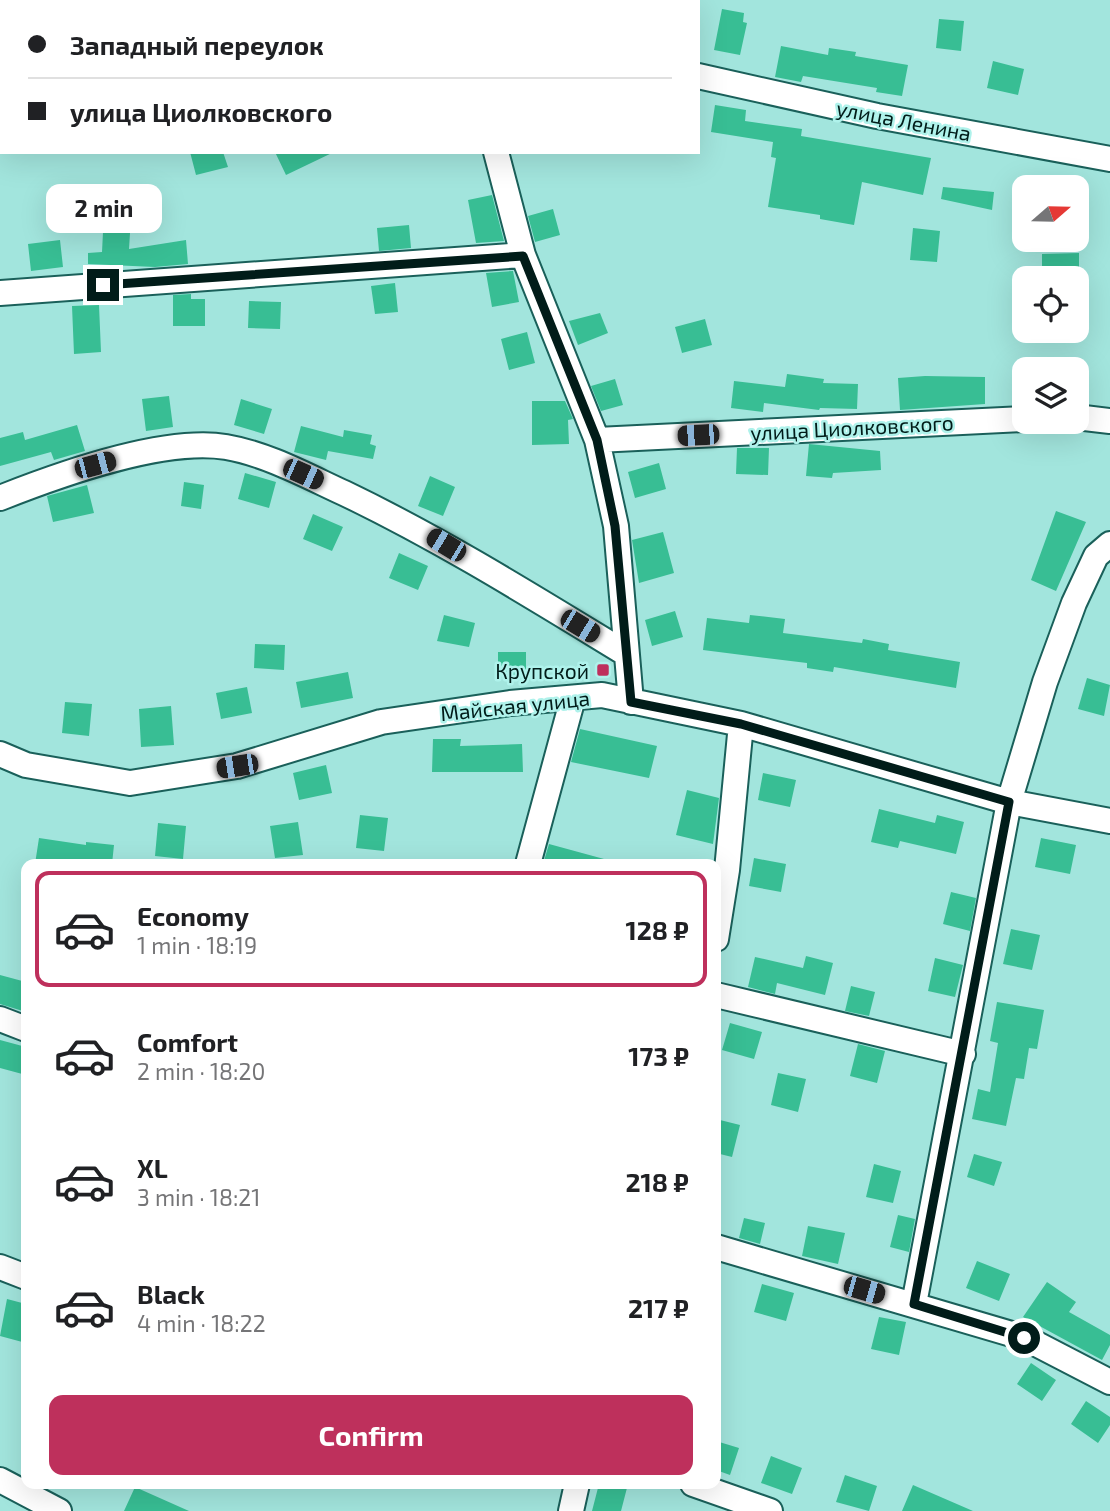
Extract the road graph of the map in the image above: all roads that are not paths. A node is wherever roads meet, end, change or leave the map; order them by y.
1 (700, 76) edge
2 (497, 154) edge
3 (1110, 159) edge
4 (523, 256) junction
5 (0, 293) edge
6 (1089, 419) edge
7 (1012, 420) edge
8 (1110, 421) edge
9 (597, 440) junction
10 (0, 498) edge
11 (1110, 544) edge
12 (625, 653) junction
13 (573, 698) junction
14 (631, 702) junction
15 (741, 724) junction
16 (0, 754) edge
17 (1009, 802) junction
18 (1110, 821) edge
19 (529, 859) edge
20 (721, 908) edge
21 (721, 997) edge
22 (0, 1019) edge
23 (21, 1027) edge
24 (962, 1054) junction
25 (721, 1248) edge
26 (0, 1267) edge
27 (21, 1275) edge
28 (914, 1304) junction
29 (1110, 1382) edge
30 (0, 1480) edge
31 (575, 1489) edge
32 (707, 1489) edge
33 (59, 1511) edge
34 (571, 1511) edge
35 (769, 1511) edge

1 - 3 street, улица Ленина
2 - 4 street
4 - 5 street
4 - 9 street
6 - 8 street
7 - 9 street, улица Циолковского
9 - 12 street
10 - 12 street
11 - 17 street
12 - 14 street
13 - 14 street, Майская улица
13 - 16 street, Майская улица
13 - 19 street
14 - 15 street, Майская улица
15 - 17 street, Майская улица
15 - 20 street
17 - 18 street, Майская улица
17 - 24 street
21 - 24 street
22 - 23 street
24 - 28 street
25 - 28 street
26 - 27 street
28 - 29 street
30 - 33 street
31 - 34 street
32 - 35 street

